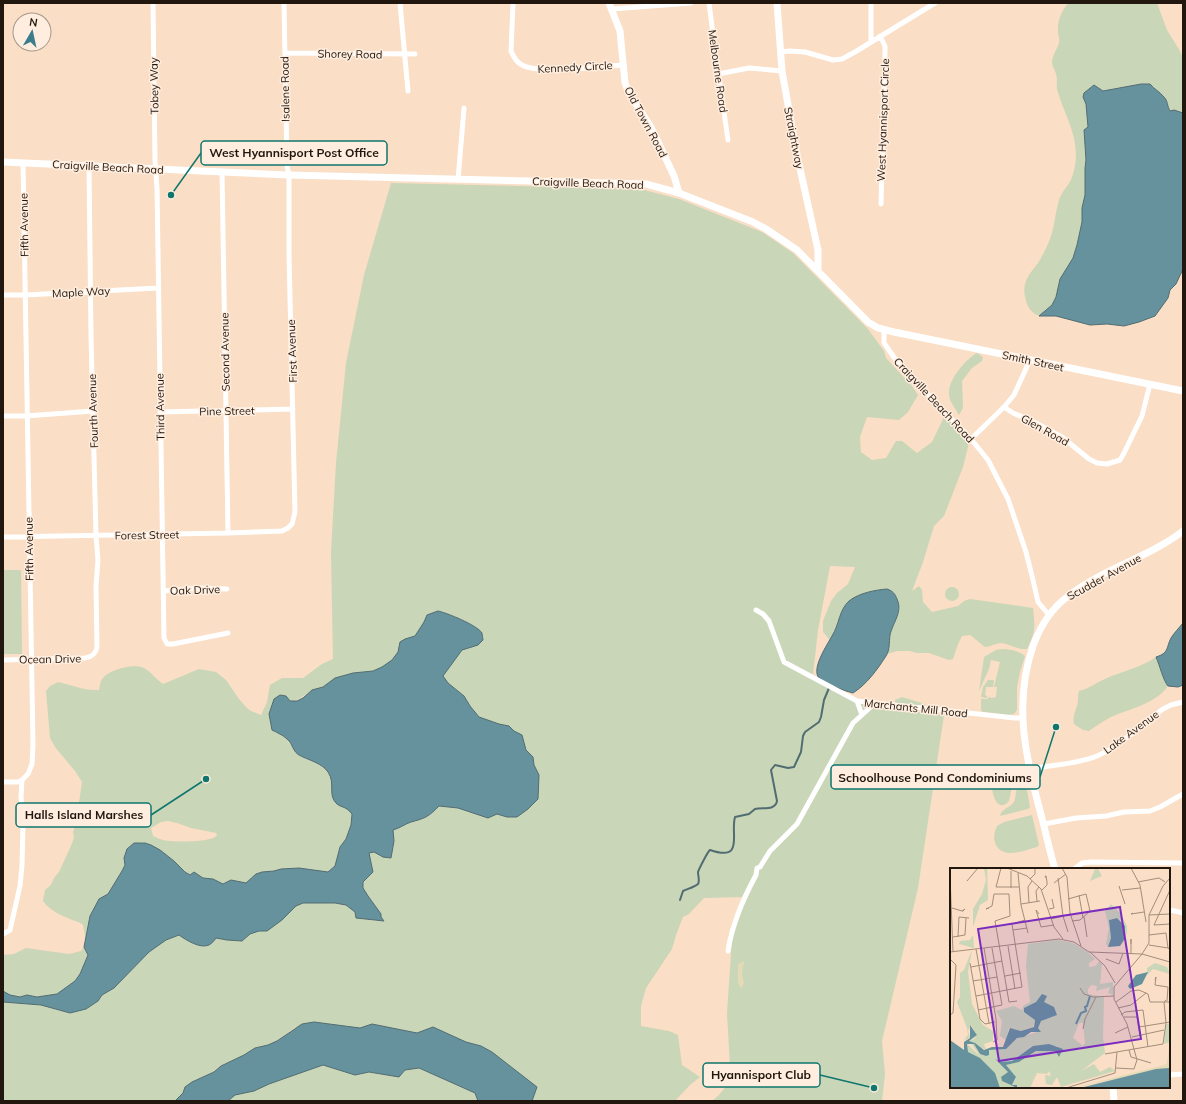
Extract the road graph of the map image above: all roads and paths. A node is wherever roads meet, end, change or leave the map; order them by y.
1 (153, 3) edge
2 (284, 3) edge
3 (400, 3) edge
4 (513, 3) edge
5 (691, 3) edge
6 (709, 3) edge
7 (777, 3) edge
8 (871, 3) edge
9 (935, 3) edge
10 (610, 6) edge
11 (880, 36) junction
12 (871, 41) junction
13 (780, 52) junction
14 (285, 53) junction
15 (404, 54) junction
16 (415, 54) dead end
17 (624, 65) junction
18 (782, 71) junction
19 (718, 74) junction
20 (408, 92) dead end
21 (464, 108) dead end
22 (728, 140) dead end
23 (3, 162) edge
24 (23, 163) junction
25 (89, 166) junction
26 (156, 169) junction
27 (222, 172) junction
28 (289, 175) junction
29 (458, 180) junction
30 (679, 193) junction
31 (881, 204) dead end
32 (818, 271) junction
33 (158, 288) junction
34 (90, 291) junction
35 (3, 295) edge
36 (25, 295) junction
37 (884, 330) junction
38 (1030, 360) junction
39 (1150, 384) junction
40 (1183, 391) edge
41 (1004, 407) junction
42 (293, 409) junction
43 (227, 410) junction
44 (93, 411) junction
45 (160, 412) junction
46 (3, 416) edge
47 (26, 416) junction
48 (971, 439) junction
49 (290, 526) joint
50 (1183, 531) edge
51 (228, 533) junction
52 (163, 535) junction
53 (29, 536) junction
54 (96, 536) junction
55 (3, 537) edge
56 (227, 589) dead end
57 (164, 591) junction
58 (756, 610) dead end
59 (1049, 615) junction
60 (228, 633) dead end
61 (95, 654) joint
62 (31, 659) junction
63 (3, 660) edge
64 (856, 701) junction
65 (1183, 702) edge
66 (874, 704) junction
67 (862, 715) junction
68 (1022, 718) junction
69 (1030, 769) junction
70 (22, 780) junction
71 (3, 782) edge
72 (1183, 794) edge
73 (67, 824) dead end
74 (1044, 824) junction
75 (23, 825) junction
76 (1183, 863) edge
77 (1055, 868) edge
78 (1075, 868) edge
79 (1170, 910) edge
80 (1183, 913) edge
81 (3, 934) edge
82 (728, 951) dead end
83 (1170, 1074) edge
84 (1183, 1074) edge
85 (1113, 1088) edge
86 (1114, 1101) edge

1 - 26 street, Tobey Way
2 - 14 street, Isalene Road
3 - 15 street
4 - 17 street, Kennedy Circle
5 - 10 street
6 - 19 street, Melbourne Road
7 - 13 main road, Straightway
8 - 12 street
9 - 11 street
10 - 17 main road, Old Town Road
11 - 12 street
11 - 31 street, West Hyannisport Circle
12 - 13 street
13 - 18 main road, Straightway
14 - 15 street, Shorey Road
14 - 28 street, Isalene Road
15 - 16 street, Shorey Road
15 - 20 street
17 - 30 main road, Old Town Road
18 - 19 street
18 - 32 main road, Straightway
19 - 22 street, Melbourne Road
21 - 29 street
23 - 24 main road, Craigville Beach Road
24 - 25 main road, Craigville Beach Road
24 - 36 street, Fifth Avenue
25 - 26 main road, Craigville Beach Road
25 - 34 street, Fourth Avenue
26 - 27 main road, Craigville Beach Road
26 - 33 street, Third Avenue
27 - 28 main road, Craigville Beach Road
27 - 43 street, Second Avenue
28 - 29 main road, Craigville Beach Road
28 - 42 street, First Avenue
29 - 30 main road, Craigville Beach Road
30 - 32 main road, Craigville Beach Road
32 - 37 main road, Craigville Beach Road
33 - 34 street, Maple Way
33 - 45 street, Third Avenue
34 - 36 street, Maple Way
34 - 44 street, Fourth Avenue
35 - 36 street, Maple Way
36 - 47 street, Fifth Avenue
37 - 38 main road, Smith Street
37 - 48 street, Craigville Beach Road
38 - 39 main road, Smith Street
38 - 41 street
39 - 40 main road, Smith Street
39 - 41 street, Glen Road
41 - 48 street
42 - 43 street, Pine Street
42 - 49 street, First Avenue
43 - 45 street, Pine Street
43 - 51 street, Second Avenue
44 - 47 street
44 - 54 street, Fourth Avenue
45 - 52 street, Third Avenue
46 - 47 street
47 - 53 street, Fifth Avenue
48 - 59 street, Craigville Beach Road
49 - 51 street, Forest Street
50 - 59 main road, Scudder Avenue
51 - 52 street, Forest Street
52 - 54 street, Forest Street
52 - 57 street, Third Avenue
53 - 54 street, Forest Street
53 - 55 street, Forest Street
53 - 62 street, Fifth Avenue
54 - 61 street, Fourth Avenue
56 - 57 street, Oak Drive
57 - 60 street, Third Avenue
58 - 64 street, Marchants Mill Road
59 - 68 main road, Scudder Avenue
61 - 62 street, Ocean Drive
62 - 63 street, Ocean Drive
62 - 70 street, Fifth Avenue
64 - 66 street, Marchants Mill Road
64 - 67 street
65 - 69 street, Lake Avenue
66 - 67 street
66 - 68 street, Marchants Mill Road
67 - 82 street
68 - 69 main road, Scudder Avenue
69 - 74 main road, Scudder Avenue
70 - 71 street
70 - 75 street, Fifth Avenue
72 - 74 street
73 - 75 street
74 - 77 main road, Scudder Avenue
75 - 81 street, Fifth Avenue
76 - 78 street
79 - 80 street
83 - 84 street
85 - 86 main road

